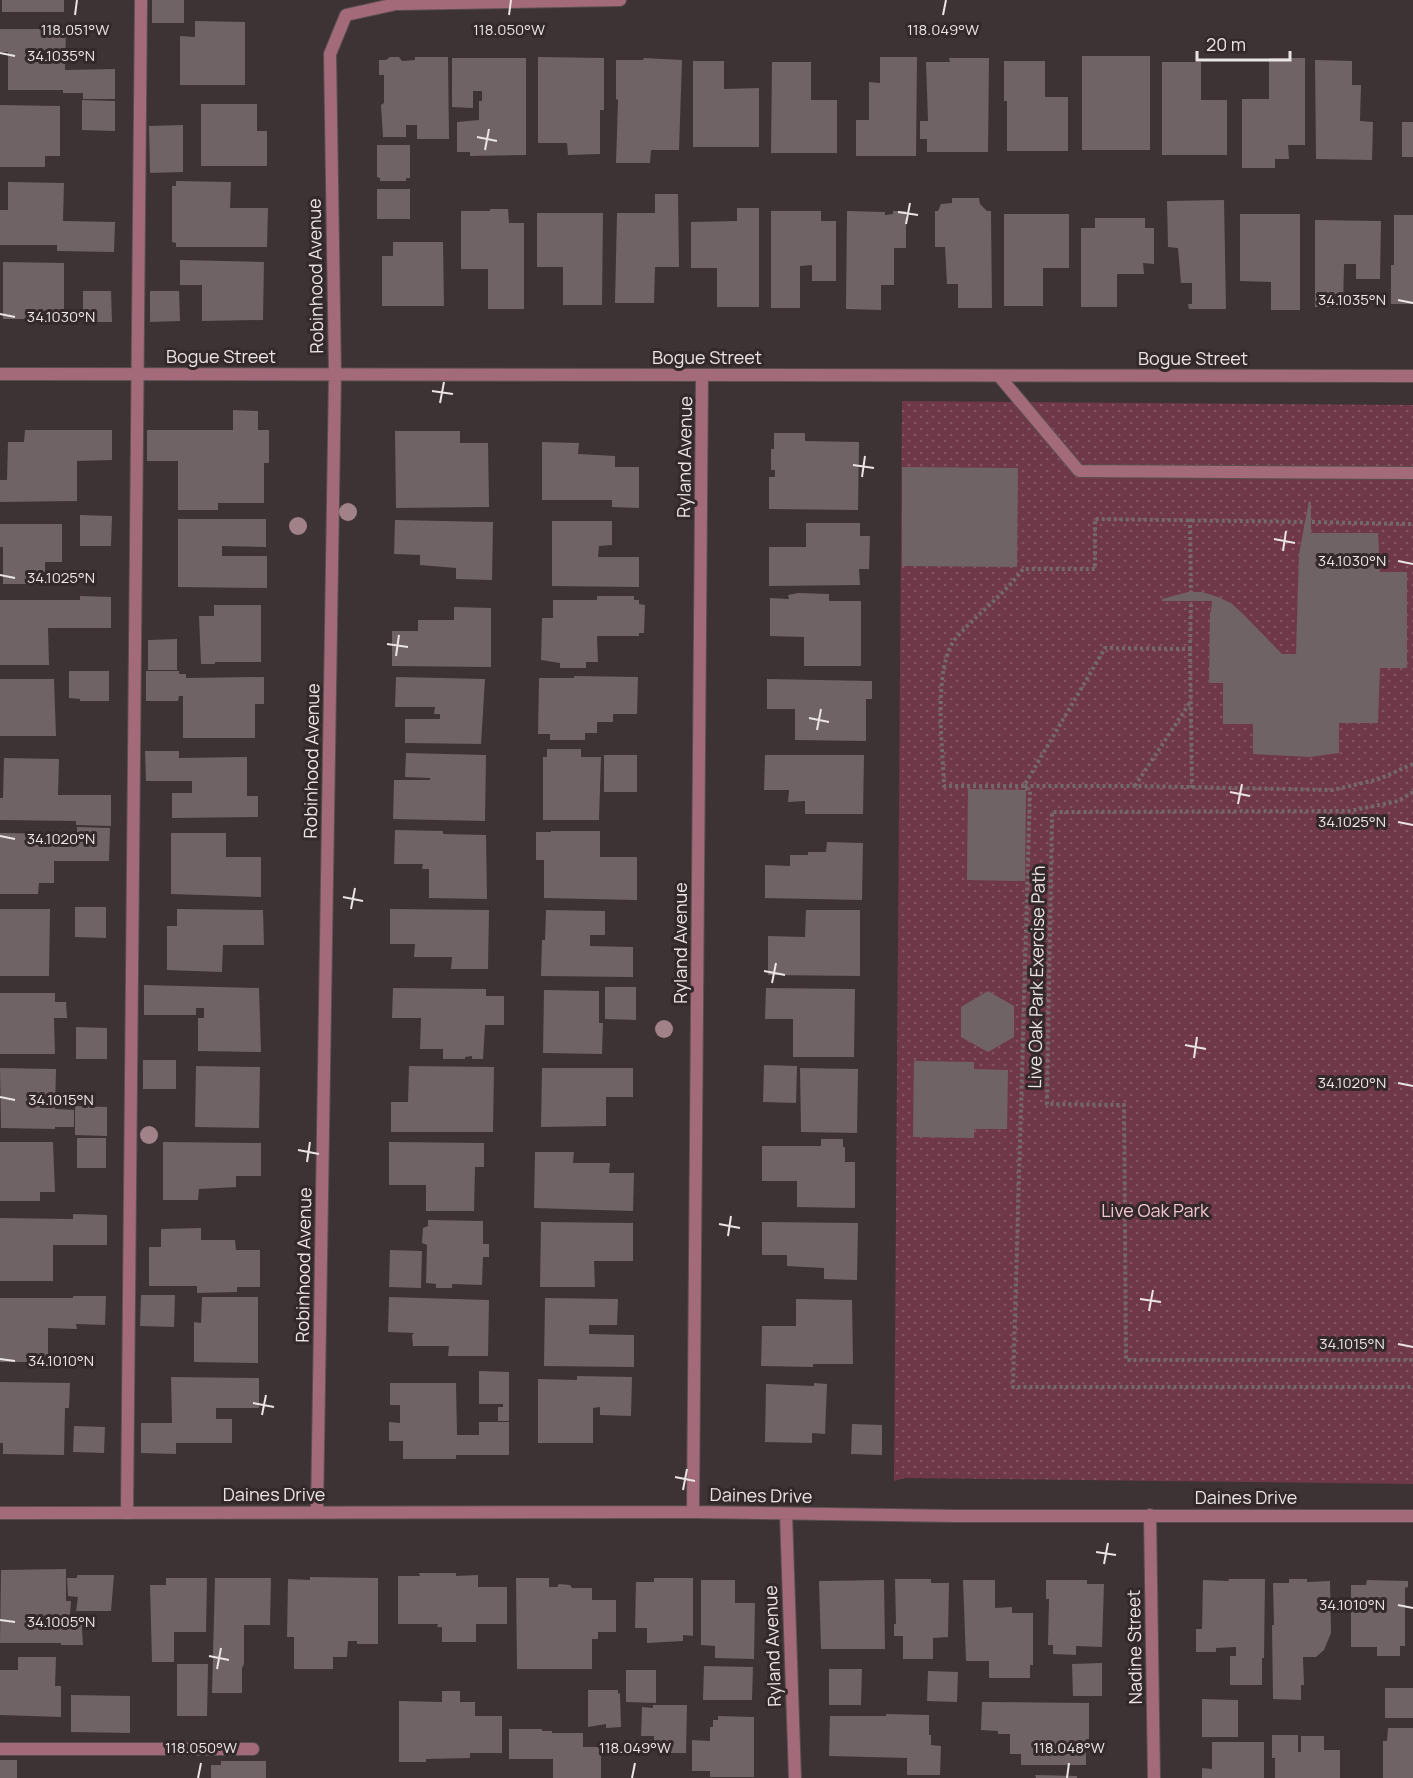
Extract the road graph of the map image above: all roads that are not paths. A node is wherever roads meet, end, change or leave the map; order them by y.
1 (141, 0) edge
2 (620, 0) edge
3 (136, 374) junction
4 (335, 374) junction
5 (0, 375) edge
6 (702, 375) junction
7 (999, 376) junction
8 (1413, 376) edge
9 (1413, 472) edge
10 (318, 1512) junction
11 (693, 1512) junction
12 (126, 1513) junction
13 (0, 1514) edge
14 (786, 1514) junction
15 (1150, 1515) junction
16 (1413, 1516) edge
17 (0, 1749) edge
18 (253, 1749) dead end
19 (795, 1778) edge
20 (1154, 1778) edge

1 - 3 street
2 - 4 street, Robinhood Avenue
3 - 4 street, Bogue Street
3 - 5 street, Bogue Street
3 - 12 street
4 - 6 street, Bogue Street
4 - 10 street, Robinhood Avenue
6 - 7 street, Bogue Street
6 - 11 street, Ryland Avenue
7 - 8 street, Bogue Street
7 - 9 street
10 - 11 street, Daines Drive
10 - 12 street, Daines Drive
11 - 14 street, Daines Drive
12 - 13 street, Daines Drive
14 - 15 street, Daines Drive
14 - 19 street, Ryland Avenue
15 - 16 street, Daines Drive
15 - 20 street, Nadine Street
17 - 18 street

